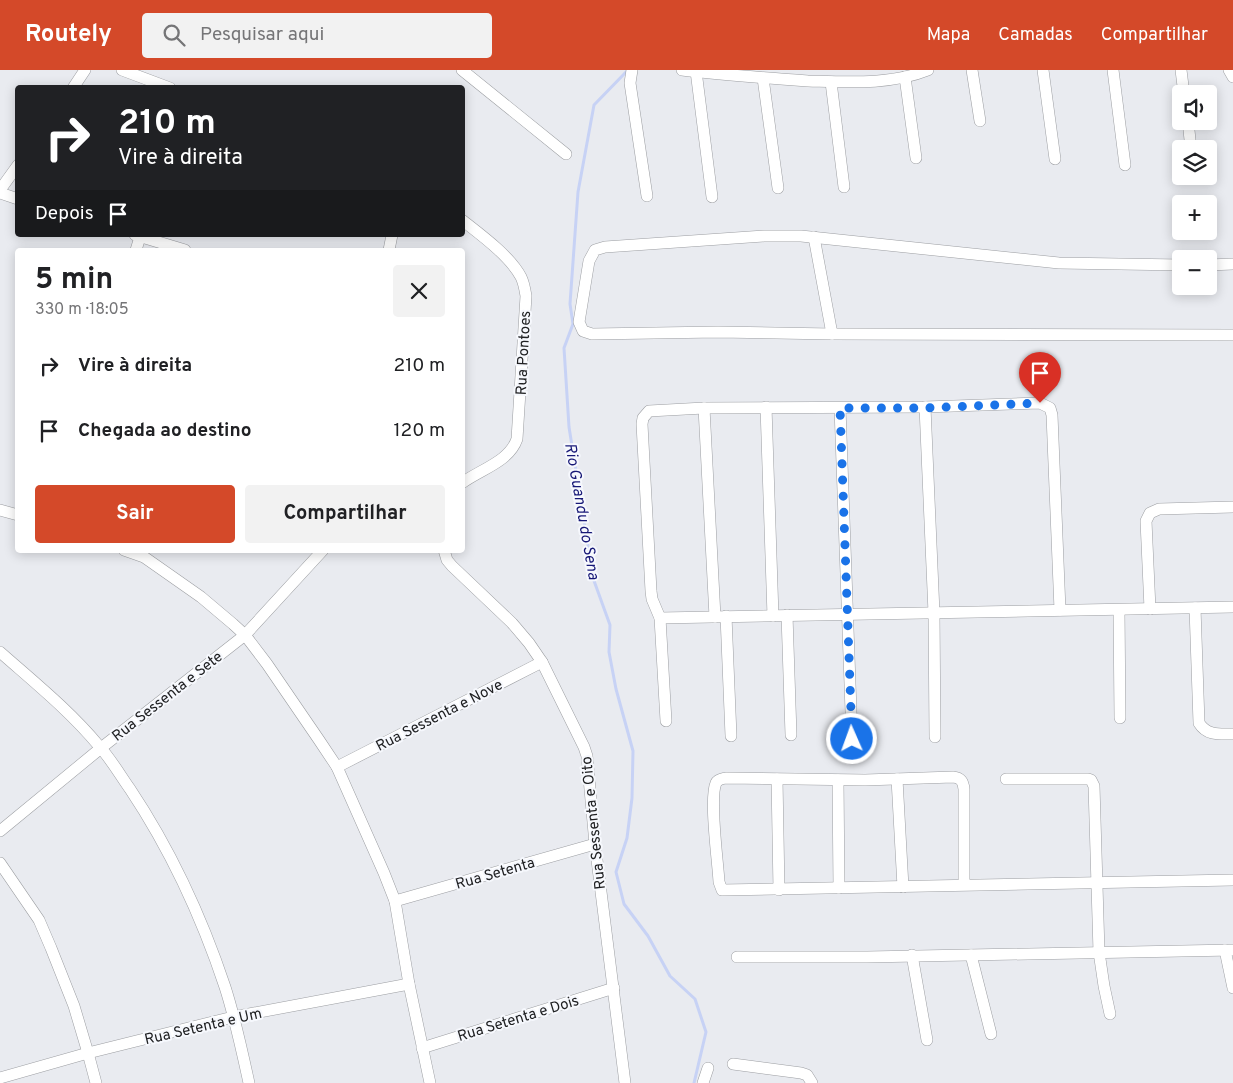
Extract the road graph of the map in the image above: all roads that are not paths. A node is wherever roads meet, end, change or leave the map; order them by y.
1 (85, 70) edge
2 (122, 70) edge
3 (462, 70) edge
4 (632, 70) edge
5 (682, 70) edge
6 (928, 70) edge
7 (972, 70) edge
8 (1043, 70) edge
9 (1113, 70) edge
10 (1181, 70) edge
11 (1229, 70) edge
12 (696, 72) junction
13 (905, 77) junction
14 (1233, 77) edge
15 (763, 78) junction
16 (831, 82) junction
17 (75, 85) edge
18 (162, 85) edge
19 (1183, 85) edge
20 (980, 121) dead end
21 (566, 154) dead end
22 (916, 158) dead end
23 (1055, 159) dead end
24 (1125, 165) dead end
25 (15, 169) edge
26 (844, 187) dead end
27 (778, 188) dead end
28 (0, 191) edge
29 (647, 196) dead end
30 (712, 197) dead end
31 (15, 198) edge
32 (465, 222) edge
33 (140, 237) edge
34 (814, 237) junction
35 (178, 248) edge
36 (1217, 264) edge
37 (1233, 264) edge
38 (1172, 265) edge
39 (832, 334) junction
40 (1233, 335) edge
41 (766, 407) junction
42 (704, 408) junction
43 (840, 408) junction
44 (925, 408) junction
45 (465, 481) edge
46 (1233, 507) edge
47 (0, 510) edge
48 (15, 514) edge
49 (320, 553) edge
50 (445, 553) edge
51 (147, 554) edge
52 (1233, 607) edge
53 (1196, 608) junction
54 (1150, 609) junction
55 (1060, 610) junction
56 (1119, 610) junction
57 (934, 613) junction
58 (847, 614) junction
59 (787, 615) junction
60 (773, 616) junction
61 (720, 617) junction
62 (660, 618) junction
63 (245, 636) junction
64 (0, 652) edge
65 (542, 662) junction
66 (1120, 718) dead end
67 (666, 721) dead end
68 (1233, 734) edge
69 (731, 736) dead end
70 (791, 736) dead end
71 (935, 737) dead end
72 (852, 739) dead end
73 (101, 748) junction
74 (336, 767) junction
75 (1006, 778) dead end
76 (777, 779) junction
77 (898, 779) junction
78 (838, 780) junction
79 (0, 831) edge
80 (595, 844) junction
81 (0, 863) edge
82 (1233, 880) edge
83 (1097, 883) junction
84 (964, 885) junction
85 (903, 887) junction
86 (839, 888) junction
87 (780, 890) junction
88 (395, 901) junction
89 (1229, 950) edge
90 (1099, 952) junction
91 (912, 955) junction
92 (971, 955) junction
93 (737, 956) dead end
94 (409, 984) junction
95 (614, 988) junction
96 (1233, 988) edge
97 (1110, 1014) dead end
98 (233, 1017) junction
99 (991, 1034) dead end
100 (927, 1040) dead end
101 (422, 1048) junction
102 (88, 1053) junction
103 (733, 1064) dead end
104 (708, 1068) dead end
105 (0, 1078) edge
106 (96, 1083) edge
107 (249, 1083) edge
108 (430, 1083) edge
109 (625, 1083) edge
110 (703, 1083) edge
111 (812, 1083) edge

1 - 17 street
2 - 18 street
3 - 21 street
4 - 29 street
5 - 12 street
6 - 13 street
7 - 20 street
8 - 23 street
9 - 24 street
10 - 19 street
11 - 14 street
12 - 15 street
12 - 30 street
13 - 16 street
13 - 22 street
15 - 16 street
15 - 27 street
16 - 26 street
25 - 28 street
28 - 31 street
32 - 45 street, Rua Pontoes
33 - 35 street
34 - 38 street
34 - 39 street
34 - 39 street
36 - 37 street
39 - 40 street
41 - 42 street
41 - 43 street
41 - 60 street
42 - 61 street
42 - 62 street
43 - 44 street
43 - 58 street
44 - 55 street
44 - 57 street
46 - 54 street
47 - 48 street
49 - 63 street, Rua Sessenta e Sete
50 - 65 street, Rua Sessenta e Oito
51 - 63 street
52 - 53 street
53 - 54 street
53 - 68 street
54 - 56 street
55 - 56 street
55 - 57 street
56 - 66 street
57 - 58 street
57 - 71 street
58 - 59 street
58 - 72 street
59 - 60 street
59 - 70 street
60 - 61 street
61 - 62 street
61 - 69 street
62 - 67 street
63 - 73 street, Rua Sessenta e Sete
63 - 74 street
64 - 73 street
65 - 74 street, Rua Sessenta e Nove
65 - 80 street, Rua Sessenta e Oito
73 - 79 street, Rua Sessenta e Sete
73 - 98 street
74 - 88 street
75 - 83 street
76 - 78 street
76 - 87 street
76 - 87 street
77 - 78 street
77 - 84 street
77 - 85 street
78 - 86 street
80 - 88 street, Rua Setenta
80 - 95 street, Rua Sessenta e Oito
81 - 102 street
82 - 83 street
83 - 84 street
83 - 90 street
84 - 85 street
85 - 86 street
86 - 87 street
88 - 94 street
89 - 90 street
89 - 96 street
90 - 92 street
90 - 97 street
91 - 92 street
91 - 93 street
91 - 100 street
92 - 99 street
94 - 98 street, Rua Setenta e Um
94 - 101 street
95 - 101 street, Rua Setenta e Dois
95 - 109 street, Rua Sessenta e Oito
98 - 102 street, Rua Setenta e Um
98 - 107 street
101 - 108 street
102 - 105 street, Rua Setenta e Um
102 - 106 street
103 - 111 street
104 - 110 street

